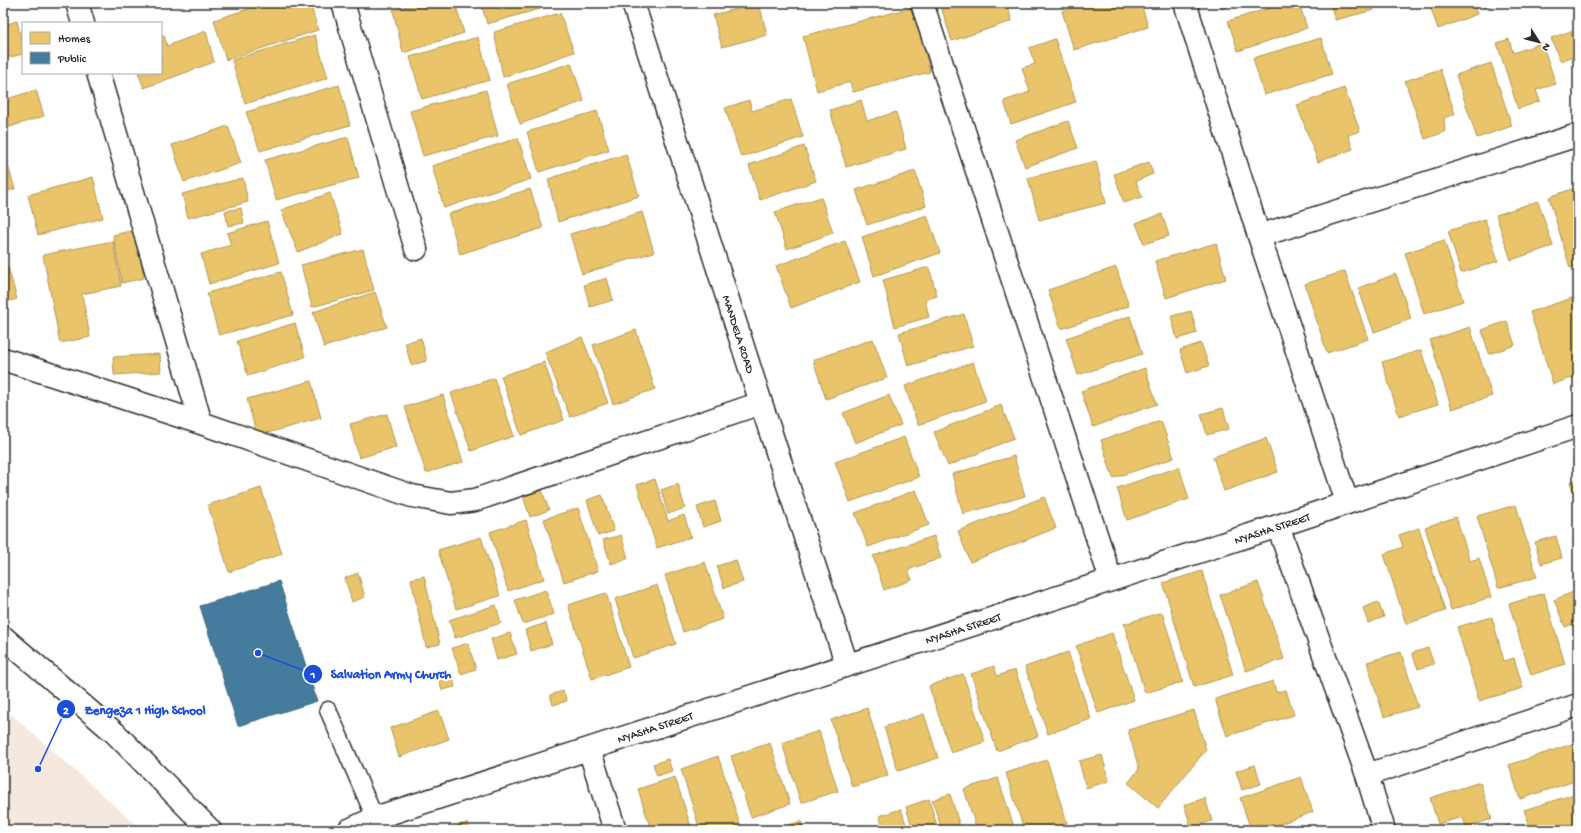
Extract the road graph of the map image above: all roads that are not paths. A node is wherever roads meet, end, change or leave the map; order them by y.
1 (77, 3) edge
2 (344, 3) edge
3 (633, 3) edge
4 (922, 3) edge
5 (1185, 3) edge
6 (83, 22) edge
7 (98, 74) edge
8 (1578, 135) edge
9 (1259, 236) junction
10 (416, 249) dead end
11 (3, 359) edge
12 (761, 403) junction
13 (201, 423) junction
14 (1578, 426) edge
15 (1347, 502) junction
16 (1278, 526) junction
17 (1111, 580) junction
18 (3, 637) edge
19 (847, 665) junction
20 (1578, 705) edge
21 (328, 710) dead end
22 (589, 749) junction
23 (1367, 775) junction
24 (375, 818) junction
25 (210, 830) edge
26 (349, 830) edge
27 (615, 830) edge
28 (1384, 830) edge

1 - 6 street
2 - 10 street
3 - 12 street, MANDELA ROAD
4 - 17 street
5 - 9 street
7 - 13 street
8 - 9 street
9 - 15 street
11 - 13 street
12 - 13 street
12 - 19 street, MANDELA ROAD
14 - 15 street, NYASHA STREET
15 - 16 street, NYASHA STREET
16 - 17 street, NYASHA STREET
16 - 23 street
17 - 19 street, NYASHA STREET
18 - 25 street
19 - 22 street, NYASHA STREET
20 - 23 street
21 - 24 lane
22 - 24 street, NYASHA STREET
22 - 27 street
23 - 28 street
24 - 26 street, NYASHA STREET

